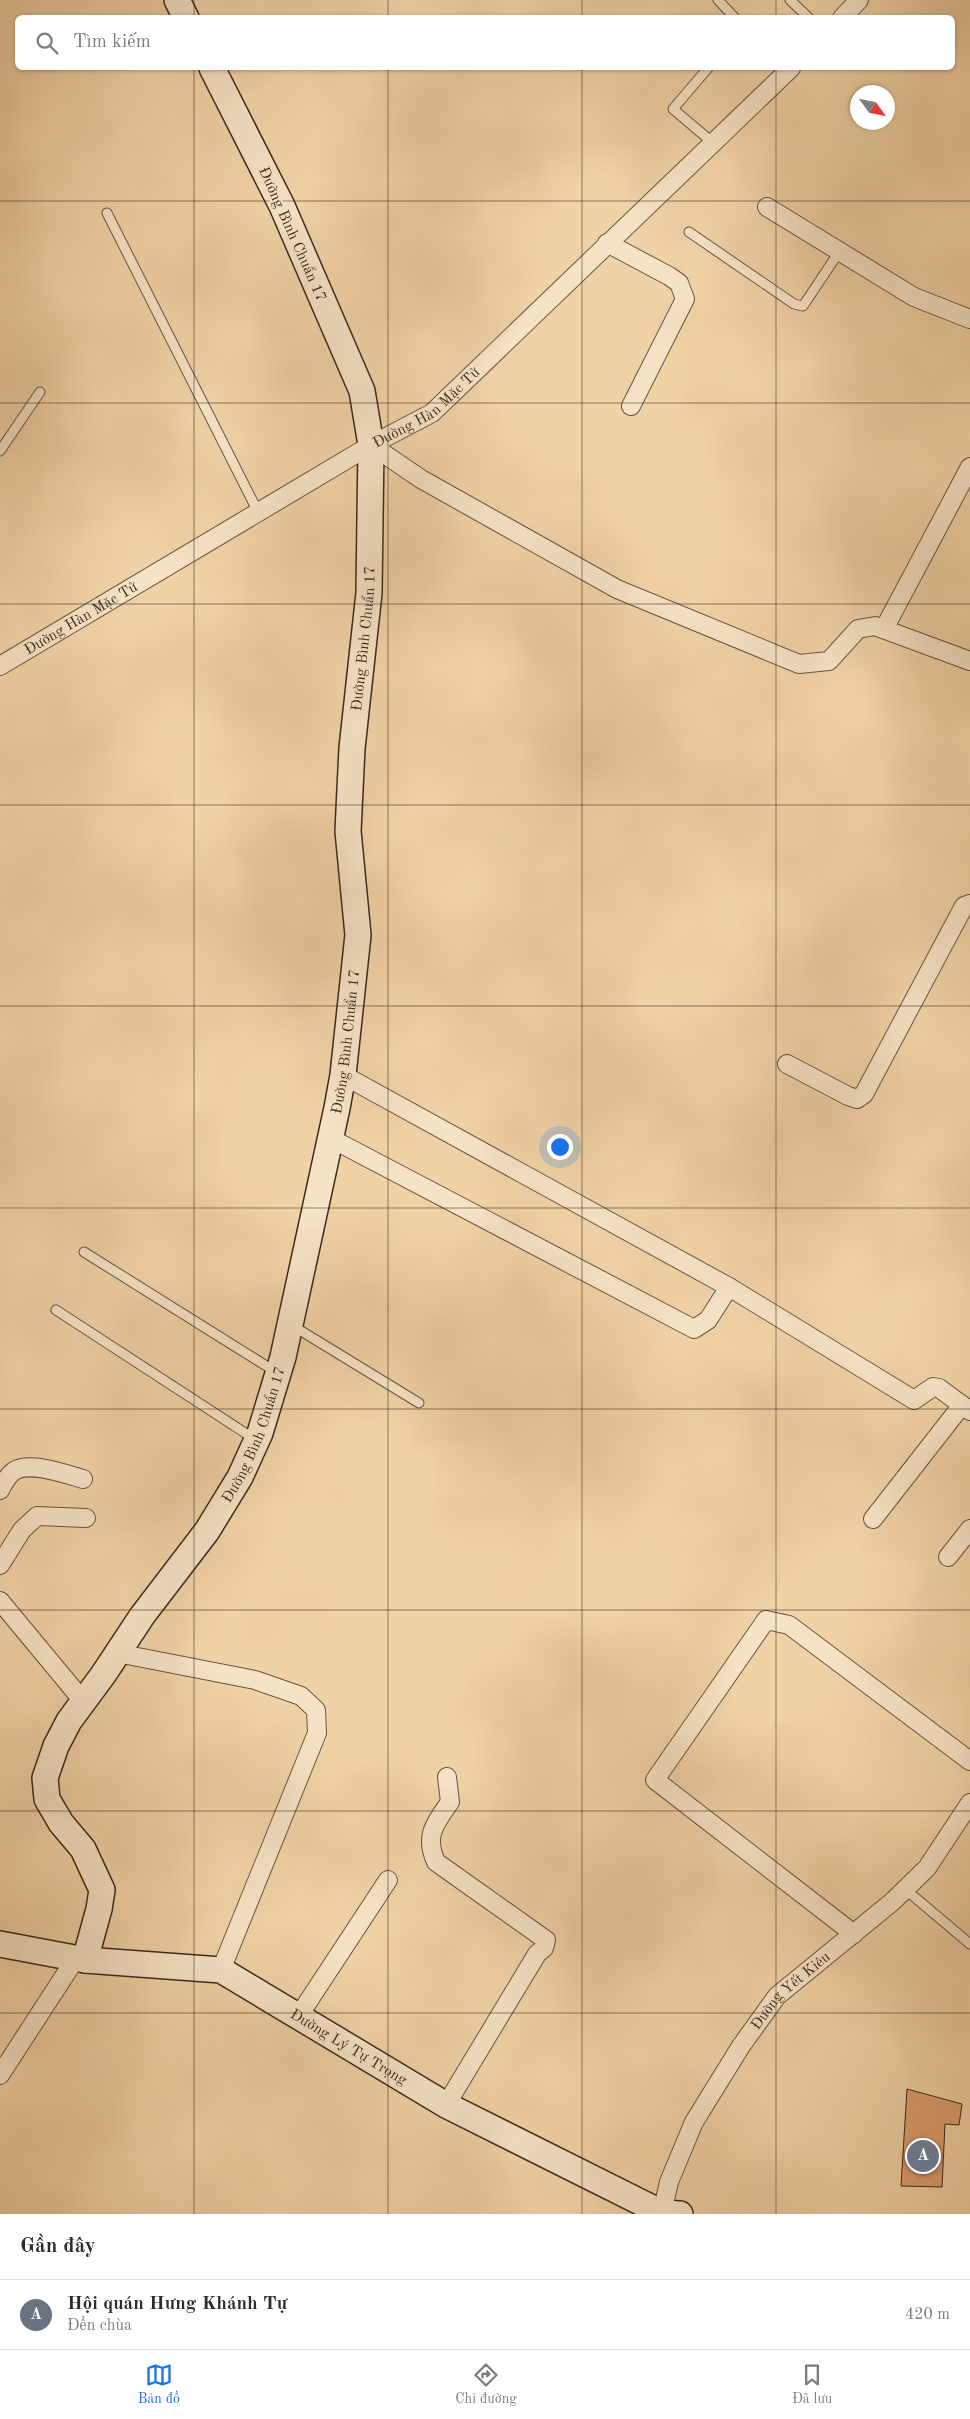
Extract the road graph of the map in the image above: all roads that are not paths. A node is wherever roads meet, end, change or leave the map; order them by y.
1 (177, 0) edge
2 (718, 0) edge
3 (790, 0) edge
4 (859, 0) edge
5 (184, 15) edge
6 (733, 15) edge
7 (806, 15) edge
8 (845, 15) edge
9 (213, 70) edge
10 (706, 70) edge
11 (789, 70) edge
12 (712, 142) junction
13 (767, 208) dead end
14 (107, 213) dead end
15 (690, 232) dead end
16 (607, 243) junction
17 (839, 252) junction
18 (970, 319) edge
19 (40, 392) dead end
20 (631, 406) dead end
21 (370, 445) junction
22 (0, 451) edge
23 (970, 467) edge
24 (258, 512) junction
25 (884, 629) junction
26 (969, 657) edge
27 (0, 666) edge
28 (970, 904) edge
29 (787, 1064) dead end
30 (343, 1075) junction
31 (330, 1138) junction
32 (84, 1252) dead end
33 (729, 1287) junction
34 (56, 1310) dead end
35 (290, 1324) junction
36 (278, 1374) junction
37 (419, 1403) dead end
38 (966, 1408) edge
39 (256, 1440) junction
40 (83, 1479) dead end
41 (0, 1490) edge
42 (86, 1518) dead end
43 (873, 1519) dead end
44 (970, 1529) edge
45 (948, 1558) dead end
46 (0, 1565) edge
47 (0, 1601) edge
48 (118, 1654) junction
49 (83, 1701) junction
50 (970, 1761) edge
51 (447, 1776) dead end
52 (970, 1803) edge
53 (388, 1880) dead end
54 (905, 1889) junction
55 (854, 1934) junction
56 (0, 1944) edge
57 (970, 1944) edge
58 (80, 1959) junction
59 (221, 1970) junction
60 (298, 2016) junction
61 (0, 2076) edge
62 (446, 2105) junction
63 (668, 2214) edge

1 - 5 street
2 - 6 lane
3 - 7 lane
4 - 8 street
9 - 21 street, Đường Bình Chuẩn 17
10 - 12 lane
11 - 12 street, Đường Hàn Mặc Tử
12 - 16 street, Đường Hàn Mặc Tử
13 - 17 street
14 - 24 lane
15 - 17 lane
16 - 20 street
16 - 21 street, Đường Hàn Mặc Tử
17 - 18 street
19 - 22 lane
21 - 24 street, Đường Hàn Mặc Tử
21 - 25 street
21 - 30 street, Đường Bình Chuẩn 17
23 - 25 street
24 - 27 street, Đường Hàn Mặc Tử
25 - 26 street
28 - 29 street
30 - 31 street, Đường Bình Chuẩn 17
30 - 33 street
31 - 33 street
31 - 35 street, Đường Bình Chuẩn 17
32 - 36 lane
33 - 38 street
34 - 39 lane
35 - 36 street, Đường Bình Chuẩn 17
35 - 37 lane
36 - 39 street, Đường Bình Chuẩn 17
38 - 43 street
39 - 48 street, Đường Bình Chuẩn 17
40 - 41 street
42 - 46 street
44 - 45 street
47 - 49 street
48 - 49 street, Đường Bình Chuẩn 17
48 - 59 street
49 - 58 street, Đường Bình Chuẩn 17
50 - 55 street
51 - 62 street
52 - 54 street, Đường Yết Kiêu
53 - 60 street
54 - 55 street, Đường Yết Kiêu
54 - 57 lane
55 - 63 street, Đường Yết Kiêu
56 - 58 street, Đường Lý Tự Trọng
58 - 59 street, Đường Lý Tự Trọng
58 - 61 street
59 - 60 street, Đường Lý Tự Trọng
60 - 62 street, Đường Lý Tự Trọng
62 - 63 street, Đường Lý Tự Trọng

